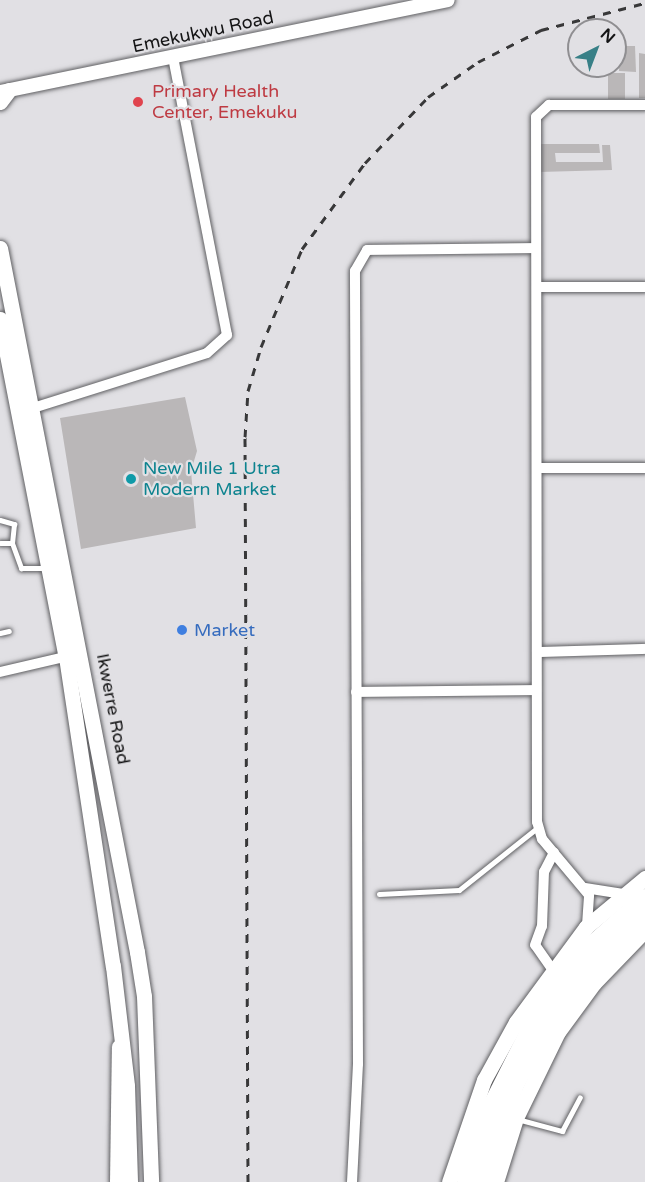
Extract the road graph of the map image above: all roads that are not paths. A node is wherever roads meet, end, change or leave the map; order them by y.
1 (448, 0) edge
2 (173, 56) junction
3 (3, 95) edge
4 (645, 105) edge
5 (0, 248) edge
6 (535, 248) junction
7 (538, 287) junction
8 (645, 287) edge
9 (0, 319) edge
10 (2, 338) edge
11 (33, 408) junction
12 (537, 468) junction
13 (645, 468) edge
14 (0, 520) edge
15 (0, 543) edge
16 (12, 543) junction
17 (49, 568) junction
18 (9, 631) dead end
19 (0, 633) edge
20 (645, 649) edge
21 (537, 652) junction
22 (83, 654) junction
23 (66, 657) junction
24 (0, 672) edge
25 (536, 690) junction
26 (356, 692) junction
27 (537, 828) junction
28 (554, 852) junction
29 (645, 878) edge
30 (585, 888) junction
31 (380, 894) dead end
32 (622, 894) junction
33 (645, 898) edge
34 (645, 915) edge
35 (586, 927) junction
36 (645, 930) edge
37 (552, 969) junction
38 (119, 1047) junction
39 (580, 1097) dead end
40 (516, 1118) junction
41 (150, 1154) junction
42 (131, 1155) junction
43 (117, 1182) edge
44 (130, 1182) edge
45 (151, 1182) edge
46 (352, 1182) edge
47 (449, 1182) edge
48 (466, 1182) edge
49 (481, 1182) edge
50 (496, 1182) edge

1 - 2 street, Emekukwu Road
2 - 3 street, Emekukwu Road
2 - 11 street
4 - 6 street
5 - 11 main road, Ikwerre Road
6 - 7 street
6 - 26 street
7 - 8 street
7 - 12 street
9 - 10 main road, Ikwerre Road
10 - 17 main road, Ikwerre Road
11 - 22 main road, Ikwerre Road
12 - 13 street
12 - 21 street
14 - 16 lane
15 - 16 lane
16 - 17 lane
17 - 23 main road, Ikwerre Road
18 - 19 lane
20 - 21 street
21 - 25 street
22 - 23 street
22 - 41 main road, Ikwerre Road
23 - 24 street
23 - 38 main road, Ikwerre Road
25 - 26 street
25 - 27 street
26 - 46 street
27 - 28 street
27 - 31 lane
28 - 30 street
28 - 37 street
29 - 32 main road
30 - 32 street
30 - 35 street
32 - 35 main road
33 - 48 highway
34 - 49 highway
35 - 37 main road
36 - 40 main road
37 - 47 main road
38 - 42 main road
38 - 43 street, Ikwerre Road
39 - 40 lane
40 - 50 main road
41 - 42 main road
41 - 45 main road, Ikwerre Road
42 - 44 main road

